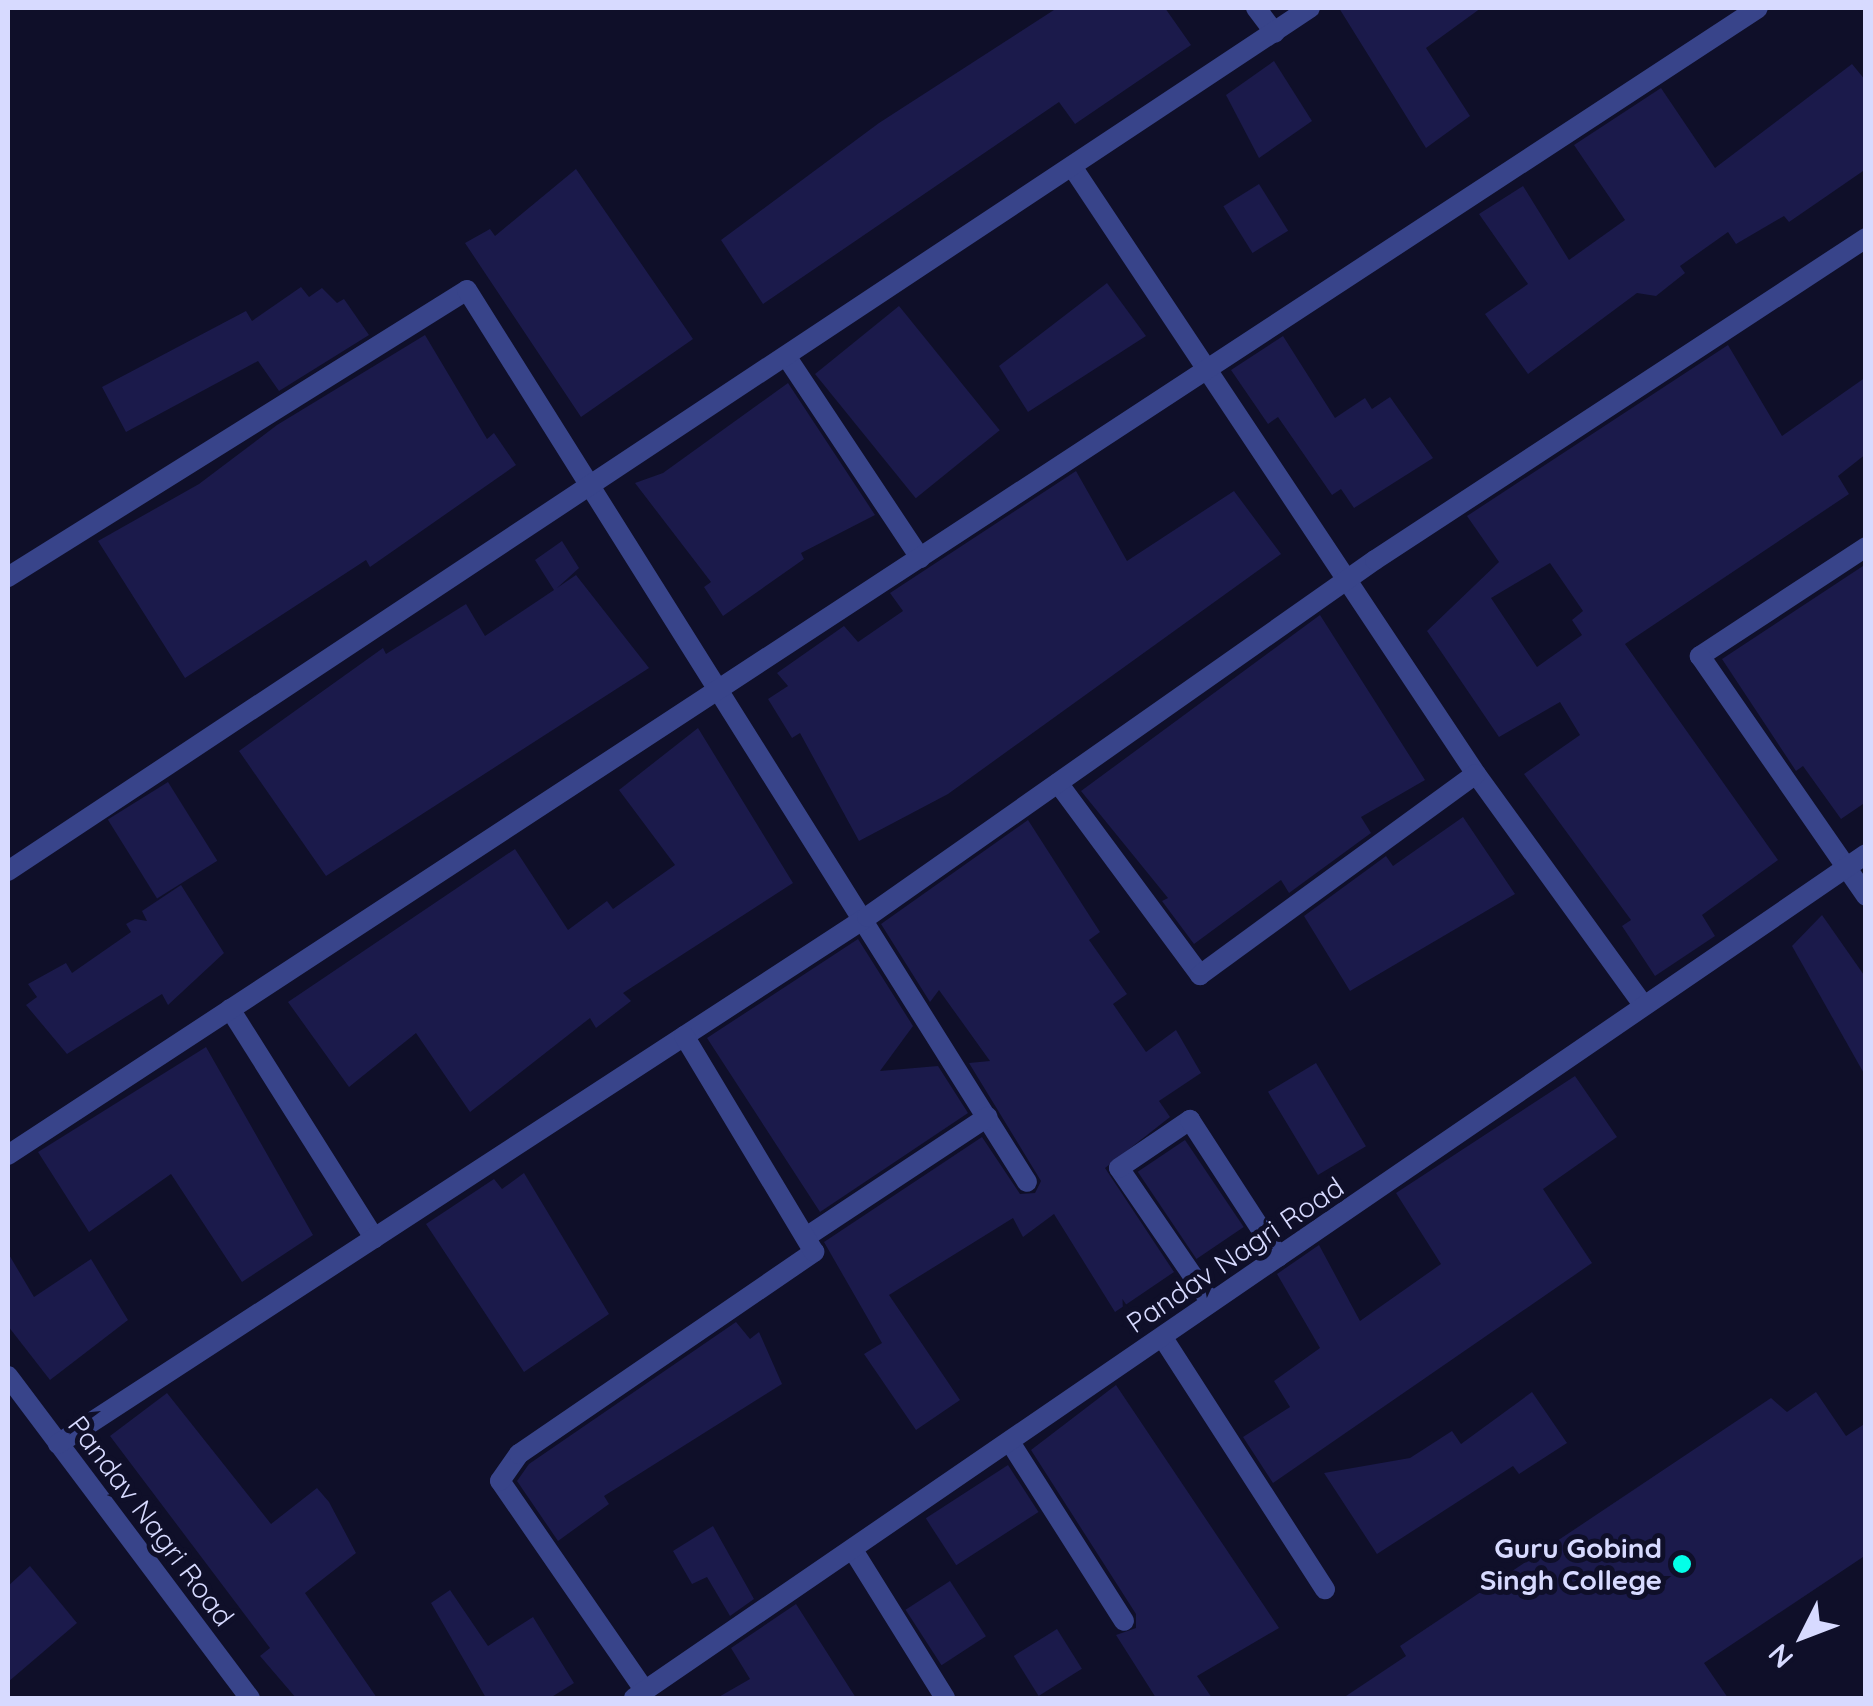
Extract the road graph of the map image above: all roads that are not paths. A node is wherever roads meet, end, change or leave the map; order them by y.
1 (1256, 8) edge
2 (1310, 8) edge
3 (1758, 8) edge
4 (1274, 32) junction
5 (1073, 168) junction
6 (1866, 238) edge
7 (788, 359) junction
8 (1208, 366) junction
9 (594, 488) junction
10 (1866, 547) edge
11 (920, 558) junction
12 (1351, 576) junction
13 (8, 577) edge
14 (722, 690) junction
15 (1476, 774) junction
16 (1058, 783) junction
17 (1866, 854) edge
18 (1846, 867) junction
19 (8, 872) edge
20 (1866, 896) edge
21 (867, 917) junction
22 (1644, 1006) junction
23 (230, 1008) junction
24 (684, 1036) junction
25 (987, 1117) junction
26 (8, 1155) edge
27 (1026, 1182) dead end
28 (808, 1235) junction
29 (374, 1238) junction
30 (1279, 1256) junction
31 (1210, 1301) junction
32 (1163, 1338) junction
33 (8, 1376) edge
34 (1010, 1442) junction
35 (58, 1444) junction
36 (853, 1550) junction
37 (1325, 1589) dead end
38 (1124, 1621) dead end
39 (238, 1694) edge
40 (640, 1695) edge
41 (946, 1698) edge

1 - 4 street
2 - 4 street
3 - 8 street
4 - 5 street
5 - 7 street
5 - 8 street
6 - 12 street
7 - 9 street
7 - 11 street
8 - 11 street
8 - 12 street
9 - 13 street
9 - 14 street
9 - 19 street
10 - 18 street
11 - 14 street
12 - 15 street
12 - 16 street
14 - 21 street
14 - 23 street
15 - 16 street
15 - 22 street
16 - 21 street
17 - 18 street, Pandav Nagri Road
18 - 20 street
18 - 22 street, Pandav Nagri Road
21 - 24 street
21 - 25 street
22 - 30 street, Pandav Nagri Road
23 - 26 street
23 - 29 street
24 - 28 street
24 - 29 street
25 - 27 street
25 - 28 street
28 - 40 street
29 - 35 street
30 - 31 street, Pandav Nagri Road
30 - 31 street
31 - 32 street, Pandav Nagri Road
32 - 34 street, Pandav Nagri Road
32 - 37 street
33 - 35 street, Pandav Nagri Road
34 - 36 street, Pandav Nagri Road
34 - 38 street
35 - 39 street, Pandav Nagri Road
36 - 40 street, Pandav Nagri Road
36 - 41 street

